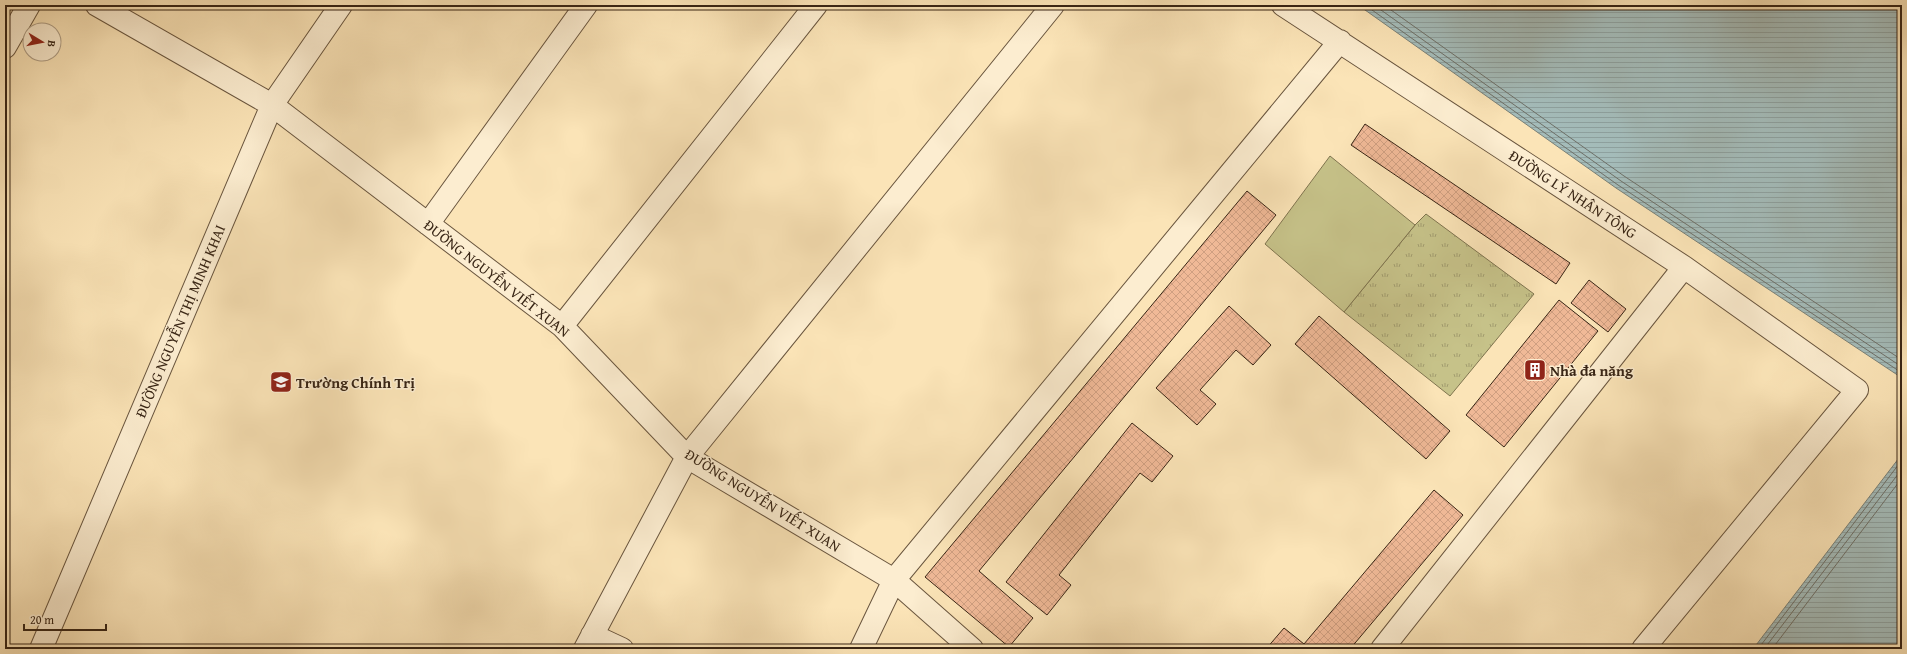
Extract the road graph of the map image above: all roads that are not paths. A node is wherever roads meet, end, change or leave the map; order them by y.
1 (29, 5) edge
2 (97, 5) edge
3 (341, 5) edge
4 (586, 5) edge
5 (816, 5) edge
6 (1053, 5) edge
7 (1283, 5) edge
8 (1340, 42) junction
9 (5, 47) edge
10 (272, 105) junction
11 (428, 224) junction
12 (1684, 267) junction
13 (562, 326) junction
14 (687, 457) junction
15 (894, 580) junction
16 (588, 642) edge
17 (41, 649) edge
18 (622, 649) edge
19 (861, 649) edge
20 (972, 649) edge
21 (1382, 649) edge
22 (1643, 649) edge

1 - 9 street
2 - 10 street, ĐƯỜNG NGUYỄN VIẾT XUAN
3 - 10 street, ĐƯỜNG NGUYỄN THỊ MINH KHAI
4 - 11 street
5 - 13 street
6 - 14 street
7 - 8 street, ĐƯỜNG LÝ NHÂN TÔNG
8 - 12 street, ĐƯỜNG LÝ NHÂN TÔNG
8 - 15 street
10 - 11 street, ĐƯỜNG NGUYỄN VIẾT XUAN
10 - 17 street, ĐƯỜNG NGUYỄN THỊ MINH KHAI
11 - 13 street, ĐƯỜNG NGUYỄN VIẾT XUAN
12 - 21 street
12 - 22 street, ĐƯỜNG LÝ NHÂN TÔNG
13 - 14 street, ĐƯỜNG NGUYỄN VIẾT XUAN
14 - 15 street, ĐƯỜNG NGUYỄN VIẾT XUAN
14 - 16 street
15 - 19 street
15 - 20 street, ĐƯỜNG NGUYỄN VIẾT XUAN
16 - 18 street

